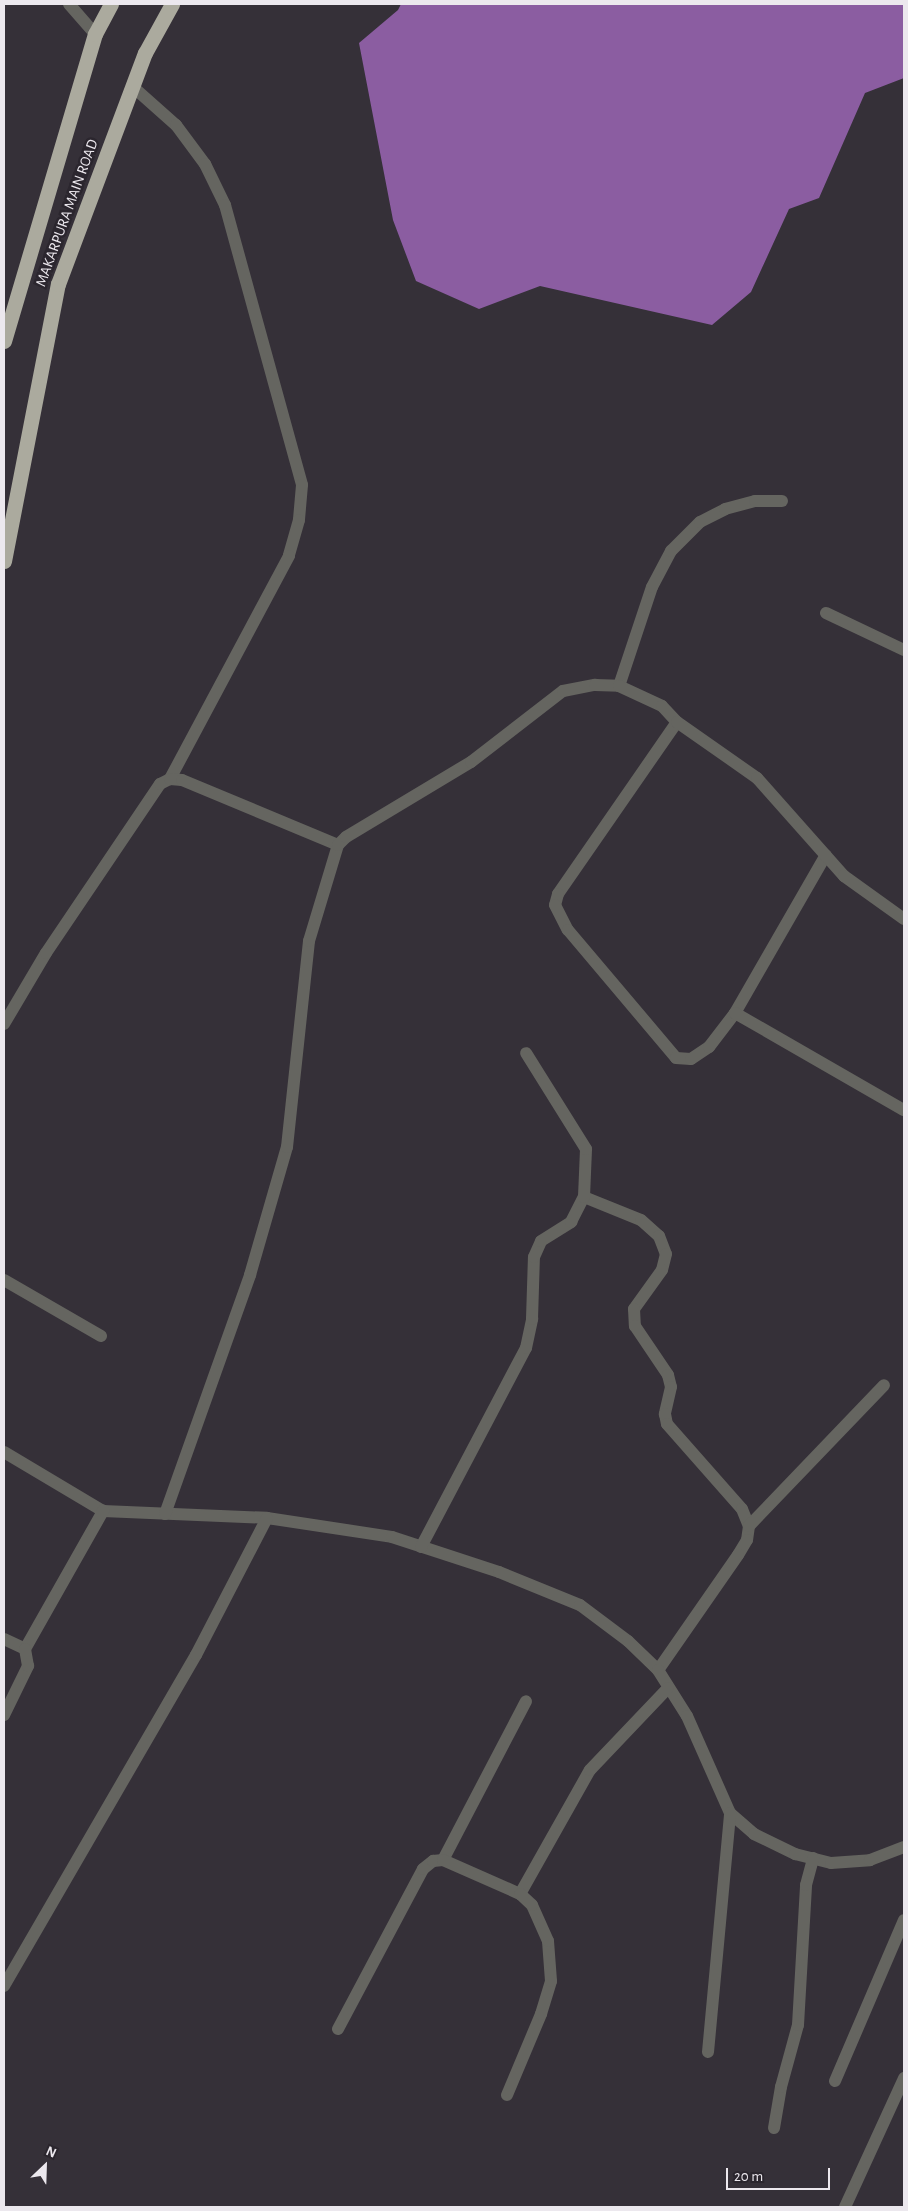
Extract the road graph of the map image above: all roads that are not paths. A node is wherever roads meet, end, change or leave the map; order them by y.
1 (69, 4) edge
2 (111, 4) edge
3 (172, 4) edge
4 (95, 34) junction
5 (132, 86) junction
6 (4, 342) edge
7 (782, 501) dead end
8 (4, 561) edge
9 (826, 614) dead end
10 (904, 650) edge
11 (619, 686) junction
12 (677, 722) junction
13 (170, 779) junction
14 (338, 846) junction
15 (826, 855) junction
16 (904, 919) edge
17 (736, 1013) junction
18 (4, 1024) edge
19 (526, 1053) dead end
20 (904, 1110) edge
21 (584, 1197) junction
22 (4, 1280) edge
23 (101, 1336) dead end
24 (884, 1385) dead end
25 (4, 1452) edge
26 (103, 1511) junction
27 (165, 1514) junction
28 (267, 1518) junction
29 (749, 1526) junction
30 (421, 1547) junction
31 (4, 1639) edge
32 (25, 1649) junction
33 (658, 1670) junction
34 (668, 1688) junction
35 (526, 1701) dead end
36 (4, 1715) edge
37 (730, 1812) junction
38 (904, 1848) edge
39 (813, 1858) junction
40 (443, 1860) junction
41 (520, 1894) junction
42 (904, 1920) edge
43 (4, 1986) edge
44 (338, 2029) dead end
45 (708, 2052) dead end
46 (835, 2081) dead end
47 (903, 2083) edge
48 (506, 2095) dead end
49 (774, 2128) dead end
50 (846, 2207) edge

1 - 4 street
2 - 4 highway, MAKARPURA MAIN ROAD
3 - 5 highway, MAKARPURA MAIN ROAD
4 - 6 highway, MAKARPURA MAIN ROAD
5 - 8 highway, MAKARPURA MAIN ROAD
5 - 13 street
7 - 11 street
9 - 10 street
11 - 12 street
11 - 14 street
12 - 15 street
12 - 17 street
13 - 14 street
13 - 18 street
14 - 27 street
15 - 16 street
15 - 17 street
17 - 20 street
19 - 21 street
21 - 29 street
21 - 30 street
22 - 23 street
24 - 29 street
25 - 26 street
26 - 27 street
26 - 32 street
27 - 28 street
28 - 30 street
28 - 43 street
29 - 33 street
30 - 33 street
31 - 32 street
32 - 36 street
33 - 34 street
34 - 37 street
34 - 41 street
35 - 40 street
37 - 39 street
37 - 45 street
38 - 39 street
39 - 49 street
40 - 41 street
40 - 44 street
41 - 48 street
42 - 46 street
47 - 50 street

